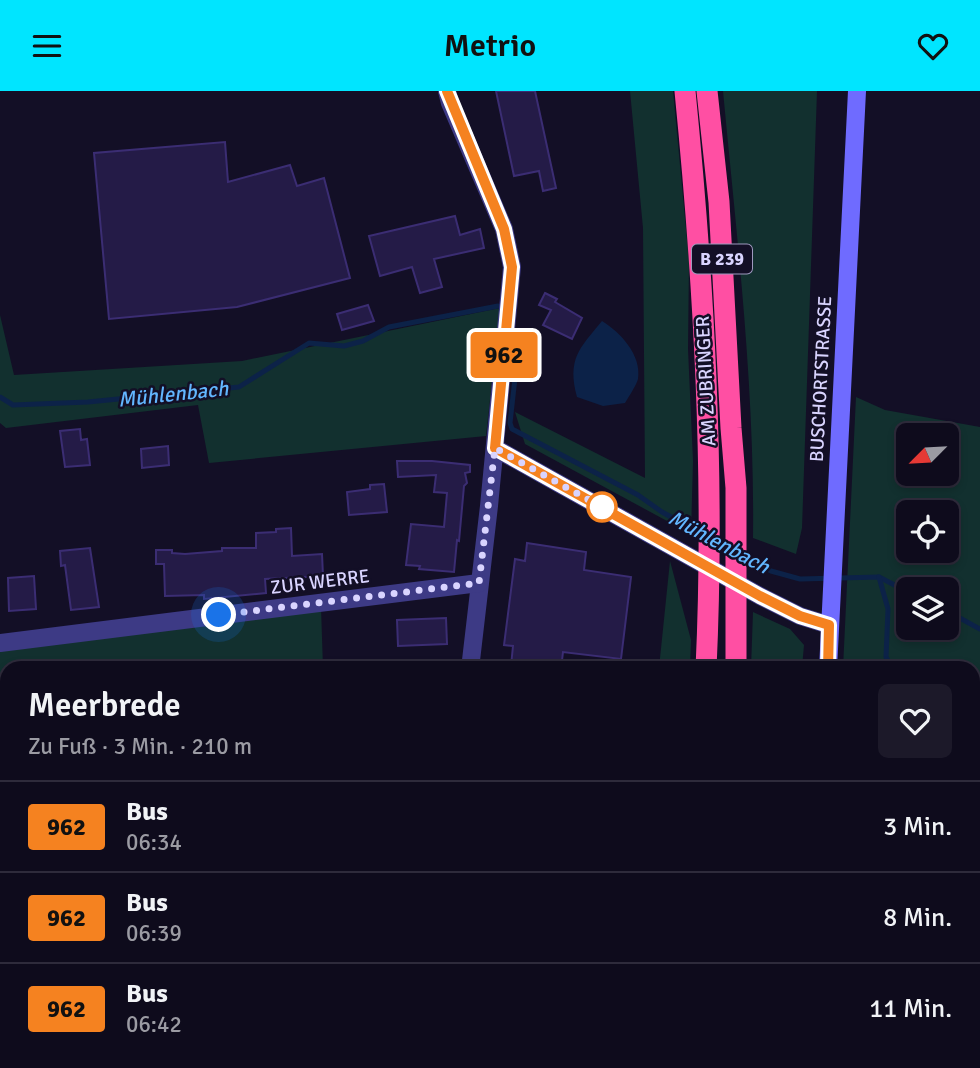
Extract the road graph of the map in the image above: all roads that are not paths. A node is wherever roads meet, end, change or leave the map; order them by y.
1 (447, 91) edge
2 (685, 91) edge
3 (708, 91) edge
4 (857, 91) edge
5 (495, 448) junction
6 (479, 583) junction
7 (829, 625) junction
8 (0, 643) edge
9 (471, 661) edge
10 (706, 661) edge
11 (736, 661) edge
12 (828, 661) edge

1 - 5 street
2 - 10 highway, AM ZUBRINGER / B 239
3 - 11 highway, AM ZUBRINGER / B 239
4 - 7 main road, BUSCHORTSTRASSE
5 - 6 street
5 - 7 street
6 - 8 street, ZUR WERRE
6 - 9 street
7 - 12 main road, BUSCHORTSTRASSE

